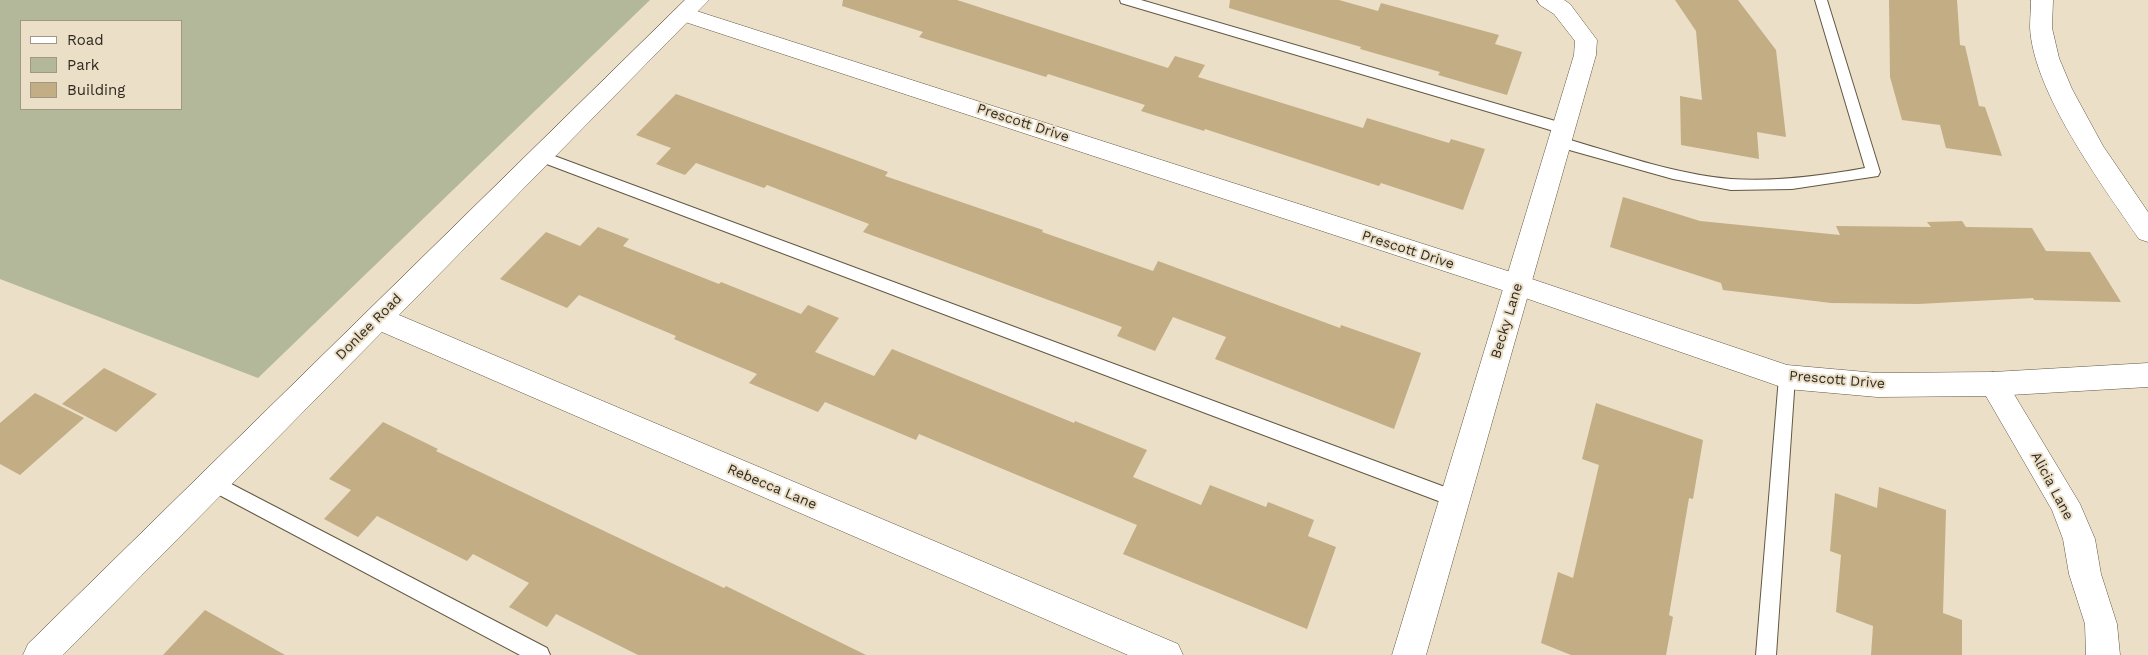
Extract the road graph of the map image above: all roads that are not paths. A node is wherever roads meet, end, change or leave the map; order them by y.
1 (1126, 0) edge
2 (1548, 0) edge
3 (1821, 0) edge
4 (2042, 0) edge
5 (691, 7) edge
6 (1562, 136) junction
7 (541, 156) junction
8 (2148, 232) edge
9 (1518, 285) junction
10 (378, 318) junction
11 (2148, 375) edge
12 (1787, 377) junction
13 (1993, 384) junction
14 (214, 482) junction
15 (1455, 499) junction
16 (40, 655) edge
17 (540, 655) edge
18 (1166, 655) edge
19 (1409, 655) edge
20 (1766, 655) edge
21 (2103, 655) edge

1 - 6 lane
2 - 6 street, Becky Lane
3 - 6 lane
4 - 8 street
5 - 7 street, Donlee Road
5 - 9 street, Prescott Drive
6 - 9 street, Becky Lane
7 - 10 street, Donlee Road
7 - 15 lane
9 - 12 street, Prescott Drive
9 - 15 street, Becky Lane
10 - 14 street, Donlee Road
10 - 18 street, Rebecca Lane
11 - 13 street, Prescott Drive
12 - 13 street, Prescott Drive
12 - 20 lane
13 - 21 street, Alicia Lane
14 - 16 street, Donlee Road
14 - 17 lane
15 - 19 street, Becky Lane

